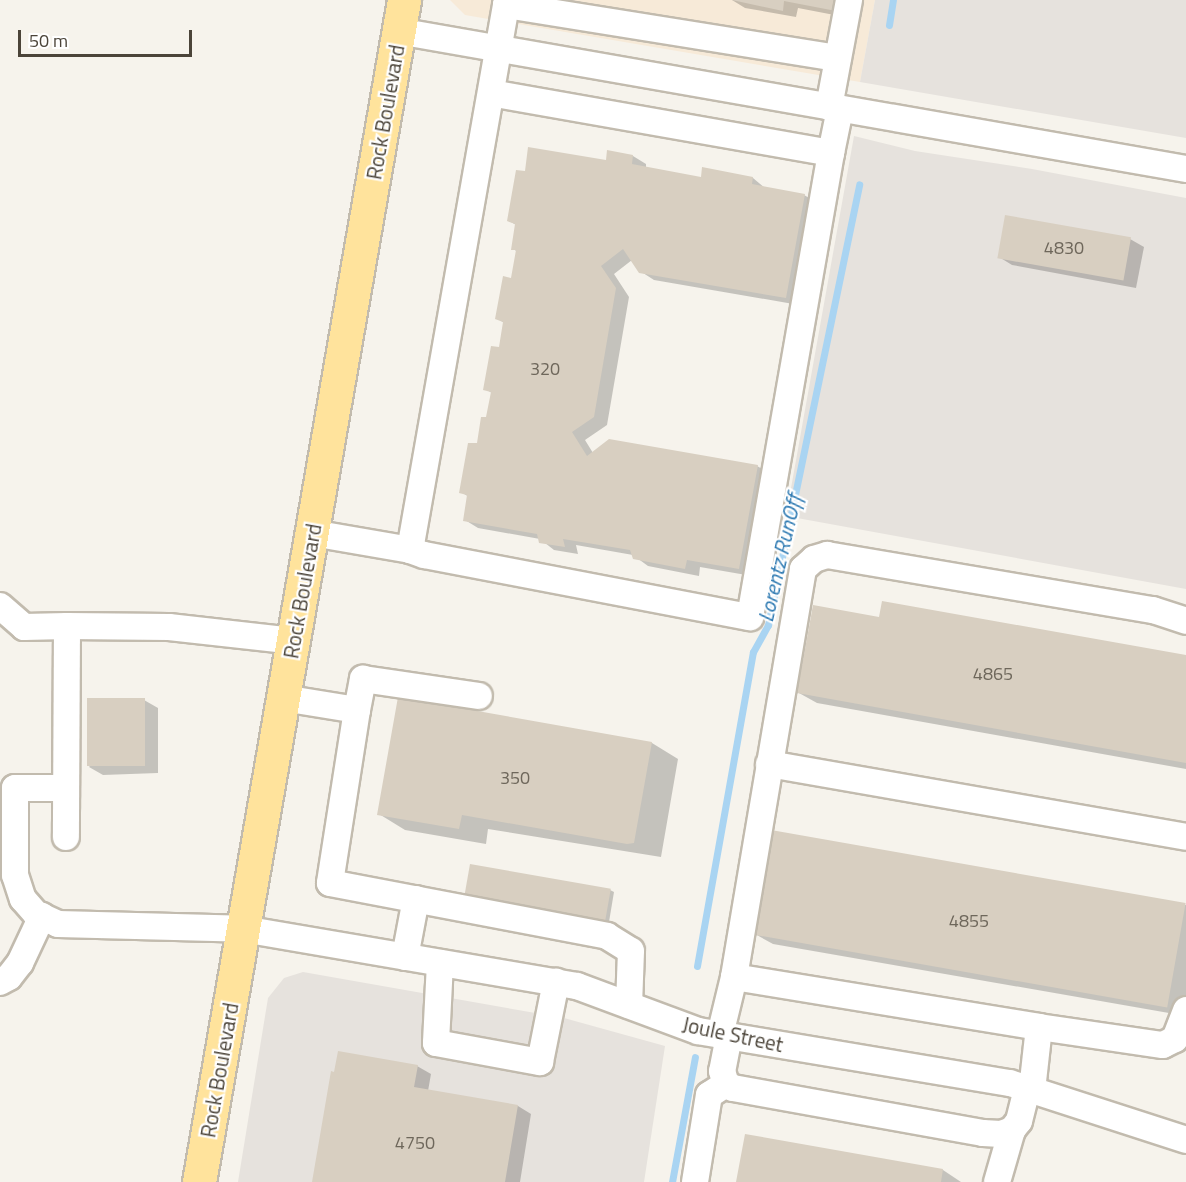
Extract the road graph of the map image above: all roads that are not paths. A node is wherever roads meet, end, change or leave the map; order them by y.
1 (849, 0) edge
2 (507, 3) edge
3 (401, 16) edge
4 (499, 49) junction
5 (838, 58) junction
6 (491, 93) junction
7 (835, 108) junction
8 (831, 153) junction
9 (1186, 169) edge
10 (312, 533) junction
11 (410, 550) junction
12 (0, 606) edge
13 (1186, 621) edge
14 (67, 626) junction
15 (293, 641) junction
16 (479, 696) dead end
17 (283, 698) junction
18 (357, 710) junction
19 (769, 764) junction
20 (64, 788) junction
21 (66, 837) dead end
22 (1186, 837) edge
23 (416, 899) junction
24 (42, 916) junction
25 (243, 929) junction
26 (405, 957) junction
27 (440, 963) junction
28 (734, 977) junction
29 (0, 982) edge
30 (556, 982) junction
31 (629, 1005) junction
32 (1186, 1010) edge
33 (1039, 1027) junction
34 (725, 1035) junction
35 (726, 1084) junction
36 (1029, 1090) junction
37 (1011, 1130) junction
38 (1186, 1140) edge
39 (199, 1182) edge
40 (695, 1182) edge
41 (997, 1182) edge

1 - 5 street
2 - 4 street
2 - 5 street
3 - 4 street
3 - 10 main road, Rock Boulevard
4 - 6 street
4 - 7 street
5 - 7 street
6 - 8 street
6 - 11 street
7 - 8 street
7 - 9 street
8 - 11 street
10 - 11 street
10 - 15 main road, Rock Boulevard
12 - 14 street
13 - 19 street
14 - 15 street
14 - 20 street
15 - 17 main road, Rock Boulevard
16 - 18 street
17 - 18 street
17 - 25 main road, Rock Boulevard
18 - 23 street
19 - 22 street
19 - 28 street
20 - 21 street
20 - 24 street
23 - 26 street
23 - 31 street
24 - 25 street, Joule Street
24 - 29 street
25 - 26 street, Joule Street
25 - 39 main road, Rock Boulevard
26 - 27 street, Joule Street
27 - 30 street, Joule Street
27 - 30 street
28 - 33 street
28 - 34 street
30 - 31 street, Joule Street
31 - 34 street, Joule Street
32 - 33 street
33 - 36 street
34 - 35 street
34 - 36 street, Joule Street
35 - 37 street
35 - 40 street
36 - 37 street
36 - 38 street, Joule Street
37 - 41 street

